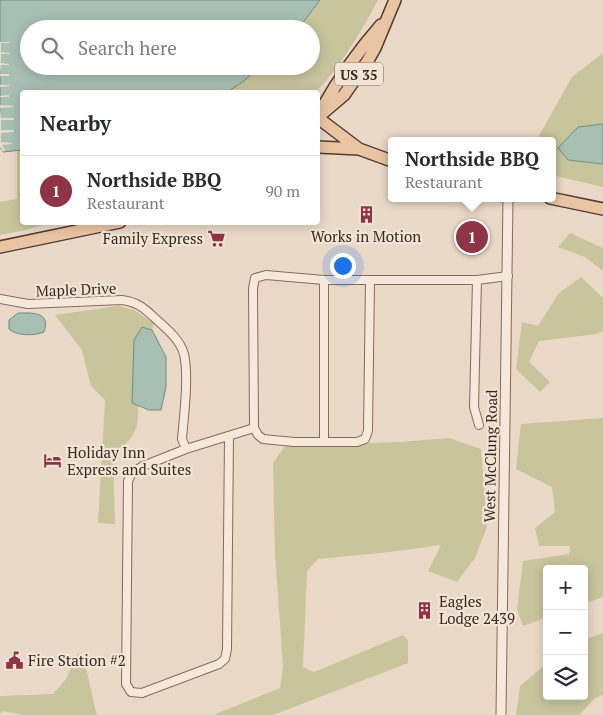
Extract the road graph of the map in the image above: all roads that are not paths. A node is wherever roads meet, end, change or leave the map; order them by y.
1 (395, 0) edge
2 (320, 113) edge
3 (320, 119) edge
4 (320, 147) edge
5 (359, 149) junction
6 (388, 160) edge
7 (556, 199) edge
8 (508, 202) edge
9 (603, 210) edge
10 (106, 225) edge
11 (0, 247) edge
12 (508, 276) junction
13 (324, 280) junction
14 (370, 280) junction
15 (477, 280) junction
16 (0, 299) edge
17 (479, 425) dead end
18 (254, 428) junction
19 (229, 436) junction
20 (324, 441) junction
21 (186, 449) junction
22 (501, 715) edge

1 - 2 main road, US 35
3 - 5 main road
4 - 5 main road
5 - 6 main road
7 - 9 main road
8 - 12 street, West McClung Road
10 - 11 main road
12 - 15 street
12 - 22 street, West McClung Road
13 - 14 street
13 - 18 street
13 - 20 street
14 - 15 street
14 - 20 street
15 - 17 street
16 - 21 street, Maple Drive
18 - 19 street
18 - 20 street
19 - 21 street
19 - 21 street

